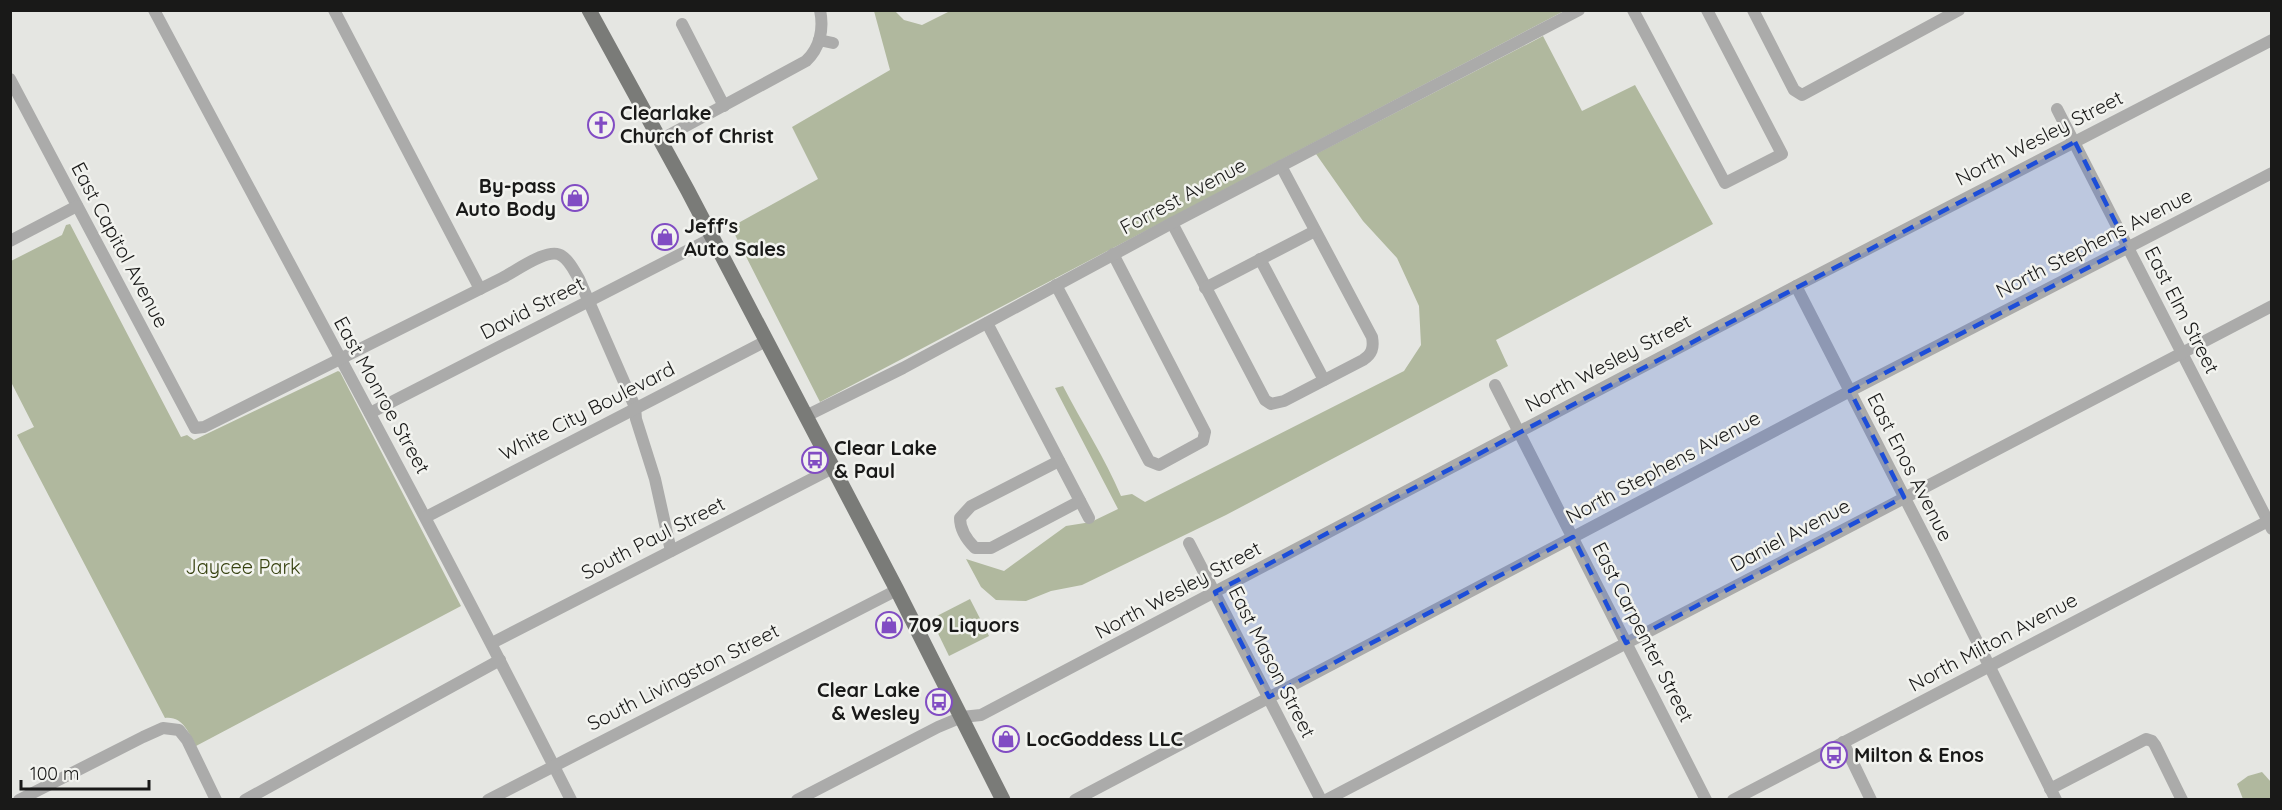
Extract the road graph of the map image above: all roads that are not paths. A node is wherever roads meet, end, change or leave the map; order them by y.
1 (154, 10) edge
2 (334, 10) edge
3 (589, 10) edge
4 (820, 10) edge
5 (1579, 10) edge
6 (1634, 10) edge
7 (1707, 10) edge
8 (1753, 10) edge
9 (1959, 10) edge
10 (682, 24) dead end
11 (819, 40) junction
12 (2271, 40) edge
13 (833, 43) dead end
14 (10, 79) edge
15 (724, 106) junction
16 (2057, 109) dead end
17 (660, 140) junction
18 (2075, 142) junction
19 (1281, 166) junction
20 (2271, 173) edge
21 (77, 206) junction
22 (1172, 223) junction
23 (1315, 231) junction
24 (712, 238) junction
25 (10, 241) edge
26 (2128, 247) junction
27 (1113, 254) junction
28 (1260, 259) junction
29 (1056, 285) junction
30 (1796, 286) junction
31 (1205, 288) junction
32 (480, 289) junction
33 (589, 300) junction
34 (2271, 306) edge
35 (987, 323) junction
36 (766, 341) junction
37 (2182, 352) junction
38 (341, 360) junction
39 (1324, 380) junction
40 (1495, 385) dead end
41 (1850, 391) junction
42 (635, 407) junction
43 (370, 413) junction
44 (806, 416) junction
45 (1519, 432) junction
46 (1059, 460) junction
47 (833, 468) junction
48 (1904, 497) junction
49 (1080, 501) junction
50 (426, 516) junction
51 (1089, 518) dead end
52 (2270, 523) edge
53 (1572, 537) junction
54 (1189, 543) dead end
55 (671, 551) junction
56 (897, 590) junction
57 (1215, 592) junction
58 (1626, 643) junction
59 (492, 644) junction
60 (501, 660) junction
61 (1989, 666) junction
62 (1269, 697) junction
63 (962, 717) junction
64 (1842, 742) junction
65 (554, 765) junction
66 (2053, 794) edge
67 (19, 800) edge
68 (216, 800) edge
69 (245, 800) edge
70 (488, 800) edge
71 (571, 800) edge
72 (797, 800) edge
73 (1003, 800) edge
74 (1075, 800) edge
75 (1321, 800) edge
76 (1326, 800) edge
77 (1706, 800) edge
78 (1733, 800) edge
79 (1871, 800) edge
80 (2182, 800) edge

1 - 38 street, East Monroe Street
2 - 32 street
3 - 17 main road
4 - 11 street
5 - 19 street, Forrest Avenue
6 - 7 street
8 - 9 street
10 - 15 street
11 - 13 street
11 - 15 street
12 - 18 street, North Wesley Street
14 - 21 street, East Capitol Avenue
15 - 17 street
16 - 18 street, East Elm Street
17 - 24 main road
18 - 26 street, East Elm Street
18 - 30 street, North Wesley Street
19 - 22 street, Forrest Avenue
19 - 23 street
20 - 26 street, North Stephens Avenue
21 - 25 street
21 - 38 street, East Capitol Avenue
22 - 27 street, Forrest Avenue
22 - 31 street
23 - 28 street
23 - 39 street
24 - 33 street, David Street
24 - 36 main road
26 - 37 street, East Elm Street
26 - 41 street, North Stephens Avenue
27 - 29 street, Forrest Avenue
27 - 29 street
28 - 31 street
28 - 39 street
29 - 35 street, Forrest Avenue
30 - 41 street, East Enos Avenue
30 - 45 street, North Wesley Street
31 - 39 street
32 - 33 street
32 - 38 street
33 - 42 street
33 - 43 street, David Street
34 - 37 street, Daniel Avenue
35 - 44 street, Forrest Avenue
35 - 46 street
36 - 42 street, White City Boulevard
36 - 44 main road
37 - 48 street, Daniel Avenue
37 - 52 street, East Elm Street
38 - 43 street, East Monroe Street
40 - 45 street, East Carpenter Street
41 - 48 street, East Enos Avenue
41 - 53 street, North Stephens Avenue
42 - 50 street, White City Boulevard
42 - 55 street
43 - 50 street, East Monroe Street
44 - 47 main road
45 - 53 street, East Carpenter Street
45 - 57 street, North Wesley Street
46 - 49 street
46 - 49 street
47 - 55 street, South Paul Street
47 - 56 main road
48 - 58 street, Daniel Avenue
48 - 61 street, East Enos Avenue
49 - 51 street
50 - 59 street, East Monroe Street
52 - 61 street, North Milton Avenue
53 - 58 street, East Carpenter Street
53 - 62 street, North Stephens Avenue
54 - 57 street, East Mason Street
55 - 59 street, South Paul Street
56 - 63 main road
56 - 65 street, South Livingston Street
57 - 62 street, East Mason Street
57 - 63 street, North Wesley Street
58 - 76 street, Daniel Avenue
58 - 77 street, East Carpenter Street
59 - 60 street, East Monroe Street
60 - 65 street, East Monroe Street
60 - 69 street
61 - 64 street, North Milton Avenue
61 - 66 street, East Enos Avenue
62 - 74 street, North Stephens Avenue
62 - 75 street, East Mason Street
63 - 72 street, North Wesley Street
63 - 73 main road
64 - 78 street, North Milton Avenue
64 - 79 street
65 - 70 street, South Livingston Street
65 - 71 street, East Monroe Street
66 - 80 street
67 - 68 street

